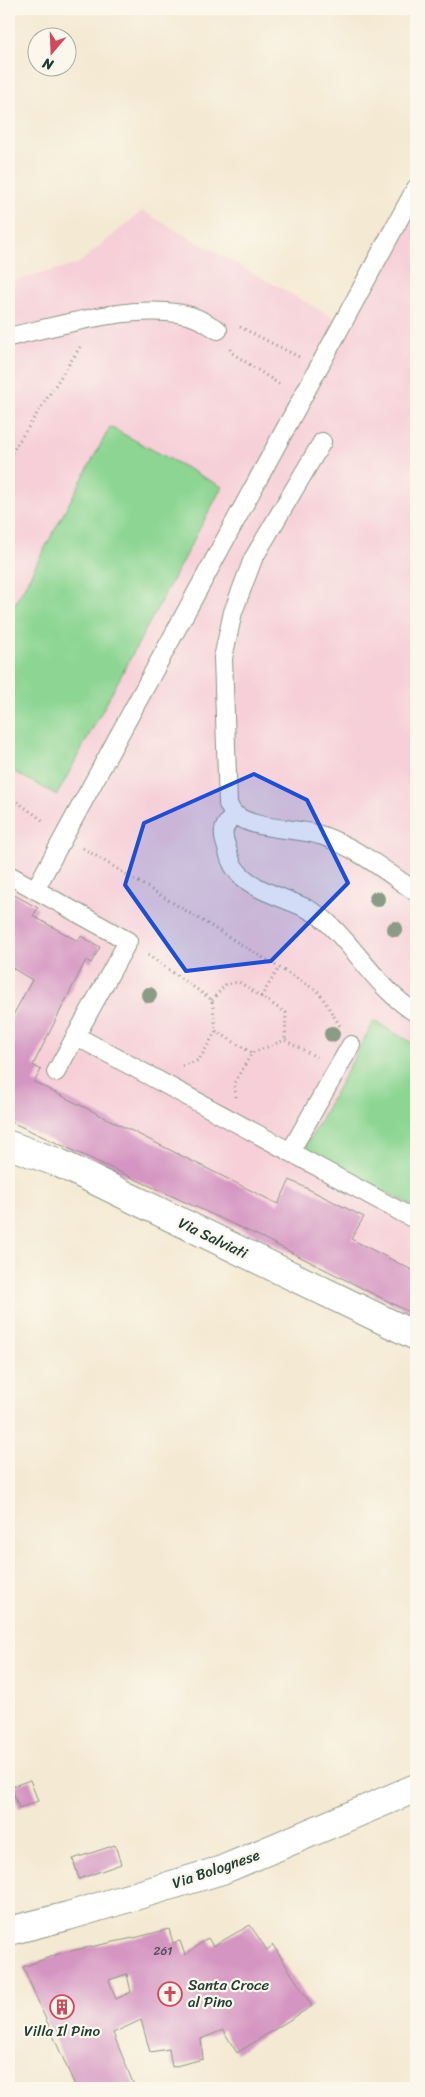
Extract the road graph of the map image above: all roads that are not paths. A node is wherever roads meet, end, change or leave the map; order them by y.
1 (416, 188) edge
2 (218, 330) road end
3 (9, 337) edge
4 (322, 442) dead end
5 (235, 815) junction
6 (9, 876) edge
7 (35, 890) junction
8 (416, 892) edge
9 (416, 1013) edge
10 (76, 1036) junction
11 (351, 1045) road end
12 (56, 1072) dead end
13 (9, 1145) edge
14 (290, 1152) junction
15 (416, 1220) edge
16 (416, 1336) edge
17 (416, 1788) edge
18 (9, 1931) edge

1 - 7 lane
2 - 3 lane
4 - 5 lane
5 - 8 lane
5 - 9 lane
6 - 7 lane
7 - 10 lane
10 - 12 lane
10 - 14 lane
11 - 14 lane
13 - 16 main road, Via Salviati
14 - 15 lane
17 - 18 main road, Via Bolognese

